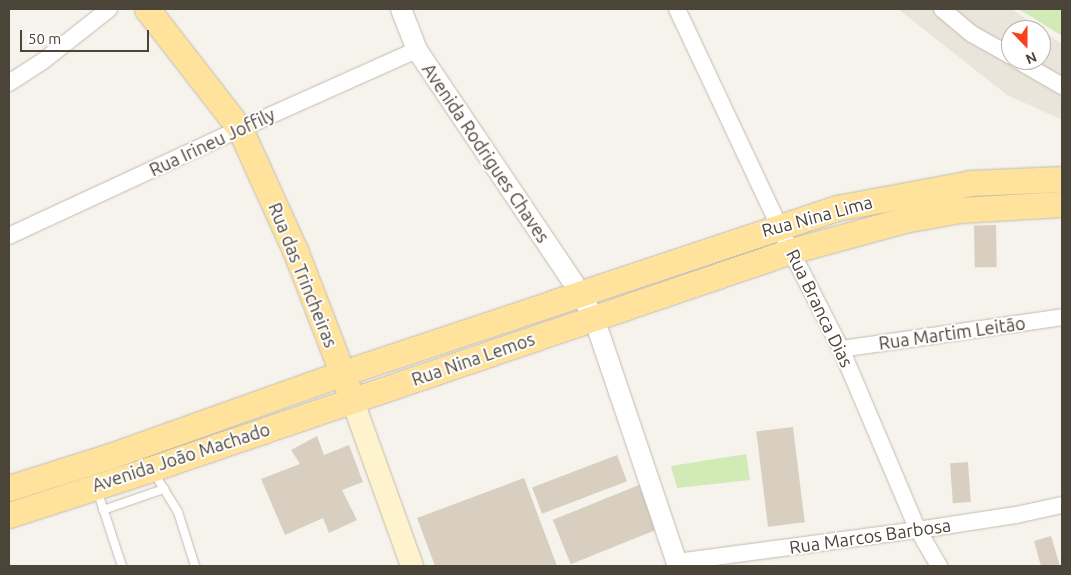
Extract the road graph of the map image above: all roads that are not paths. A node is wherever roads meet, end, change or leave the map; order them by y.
1 (109, 9) edge
2 (147, 9) edge
3 (401, 9) edge
4 (677, 9) edge
5 (942, 9) edge
6 (416, 50) junction
7 (1001, 50) edge
8 (1034, 70) edge
9 (9, 83) edge
10 (1062, 86) edge
11 (240, 129) junction
12 (1062, 179) edge
13 (1062, 204) edge
14 (779, 225) junction
15 (9, 236) edge
16 (791, 252) junction
17 (580, 293) junction
18 (1062, 316) edge
19 (594, 318) junction
20 (841, 349) junction
21 (343, 373) junction
22 (352, 399) junction
23 (157, 479) junction
24 (95, 486) junction
25 (9, 488) edge
26 (1062, 505) edge
27 (103, 510) junction
28 (9, 515) edge
29 (918, 530) junction
30 (677, 564) edge
31 (122, 566) edge
32 (196, 566) edge
33 (412, 566) edge
34 (939, 566) edge

1 - 9 street
2 - 11 main road, Rua das Trincheiras
3 - 6 street, Avenida Rodrigues Chaves
4 - 14 street, Rua Branca Dias
5 - 7 street
6 - 11 street, Rua Irineu Joffily
6 - 17 street, Avenida Rodrigues Chaves
8 - 10 street
11 - 15 street, Rua Irineu Joffily
11 - 21 main road, Rua das Trincheiras
12 - 14 main road, Rua Nina Lima
13 - 16 main road, Rua Nina Lima
14 - 16 street, Rua Branca Dias
14 - 17 main road, Rua Nina Lima
16 - 19 main road, Rua Nina Lima
16 - 20 street, Rua Branca Dias
17 - 19 street, Avenida Rodrigues Chaves
17 - 21 main road, Rua Nina Lemos
18 - 20 street, Rua Martim Leitão
19 - 22 main road, Rua Nina Lemos
19 - 30 street
20 - 29 street, Rua Branca Dias
21 - 22 main road, Rua das Trincheiras
21 - 25 main road, Avenida João Machado
22 - 23 main road, Avenida João Machado
22 - 33 main road, Rua das Trincheiras
23 - 24 main road, Avenida João Machado
23 - 27 lane
23 - 32 lane
24 - 27 lane
24 - 28 main road, Avenida João Machado
26 - 29 street, Rua Marcos Barbosa
27 - 31 lane
29 - 30 street, Rua Marcos Barbosa
29 - 34 street, Rua Branca Dias

